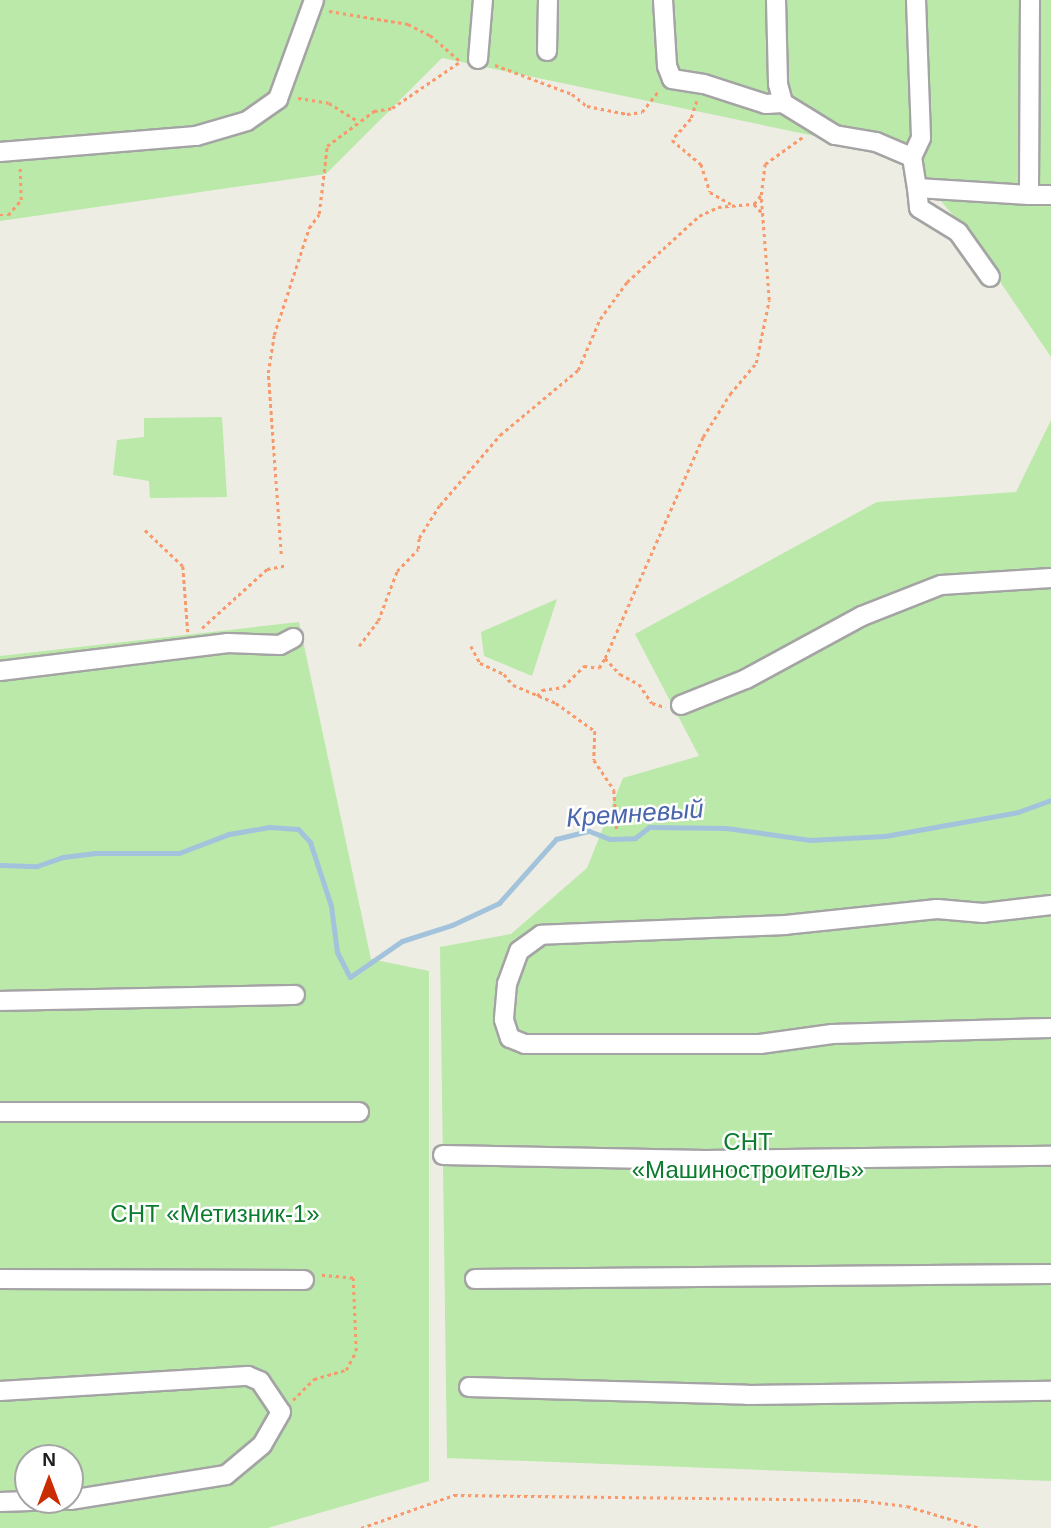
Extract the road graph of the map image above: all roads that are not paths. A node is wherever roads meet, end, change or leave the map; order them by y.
1 (483, 0) edge
2 (548, 0) edge
3 (663, 0) edge
4 (776, 0) edge
5 (916, 0) edge
6 (1030, 0) edge
7 (312, 3) edge
8 (547, 51) dead end
9 (469, 60) road end
10 (783, 103) junction
11 (0, 152) edge
12 (912, 157) junction
13 (917, 188) junction
14 (1029, 195) junction
15 (1051, 195) edge
16 (990, 277) dead end
17 (1051, 578) edge
18 (293, 638) dead end
19 (0, 671) edge
20 (681, 705) road end
21 (1051, 905) edge
22 (295, 995) dead end
23 (0, 1001) edge
24 (1051, 1028) edge
25 (0, 1112) edge
26 (359, 1112) dead end
27 (443, 1155) dead end
28 (1051, 1156) edge
29 (1051, 1274) edge
30 (0, 1279) edge
31 (474, 1279) dead end
32 (304, 1280) road end
33 (469, 1387) dead end
34 (0, 1391) edge
35 (1051, 1391) edge
36 (84, 1498) edge

1 - 9 lane
2 - 8 lane
3 - 10 lane
4 - 10 lane
5 - 12 lane
6 - 14 lane
7 - 11 lane
10 - 12 lane
12 - 13 lane
13 - 14 lane
13 - 16 lane
14 - 15 lane
17 - 20 lane
18 - 19 lane
21 - 24 lane
22 - 23 lane
25 - 26 lane
27 - 28 lane
29 - 31 lane
30 - 32 lane
33 - 35 lane
34 - 36 lane

